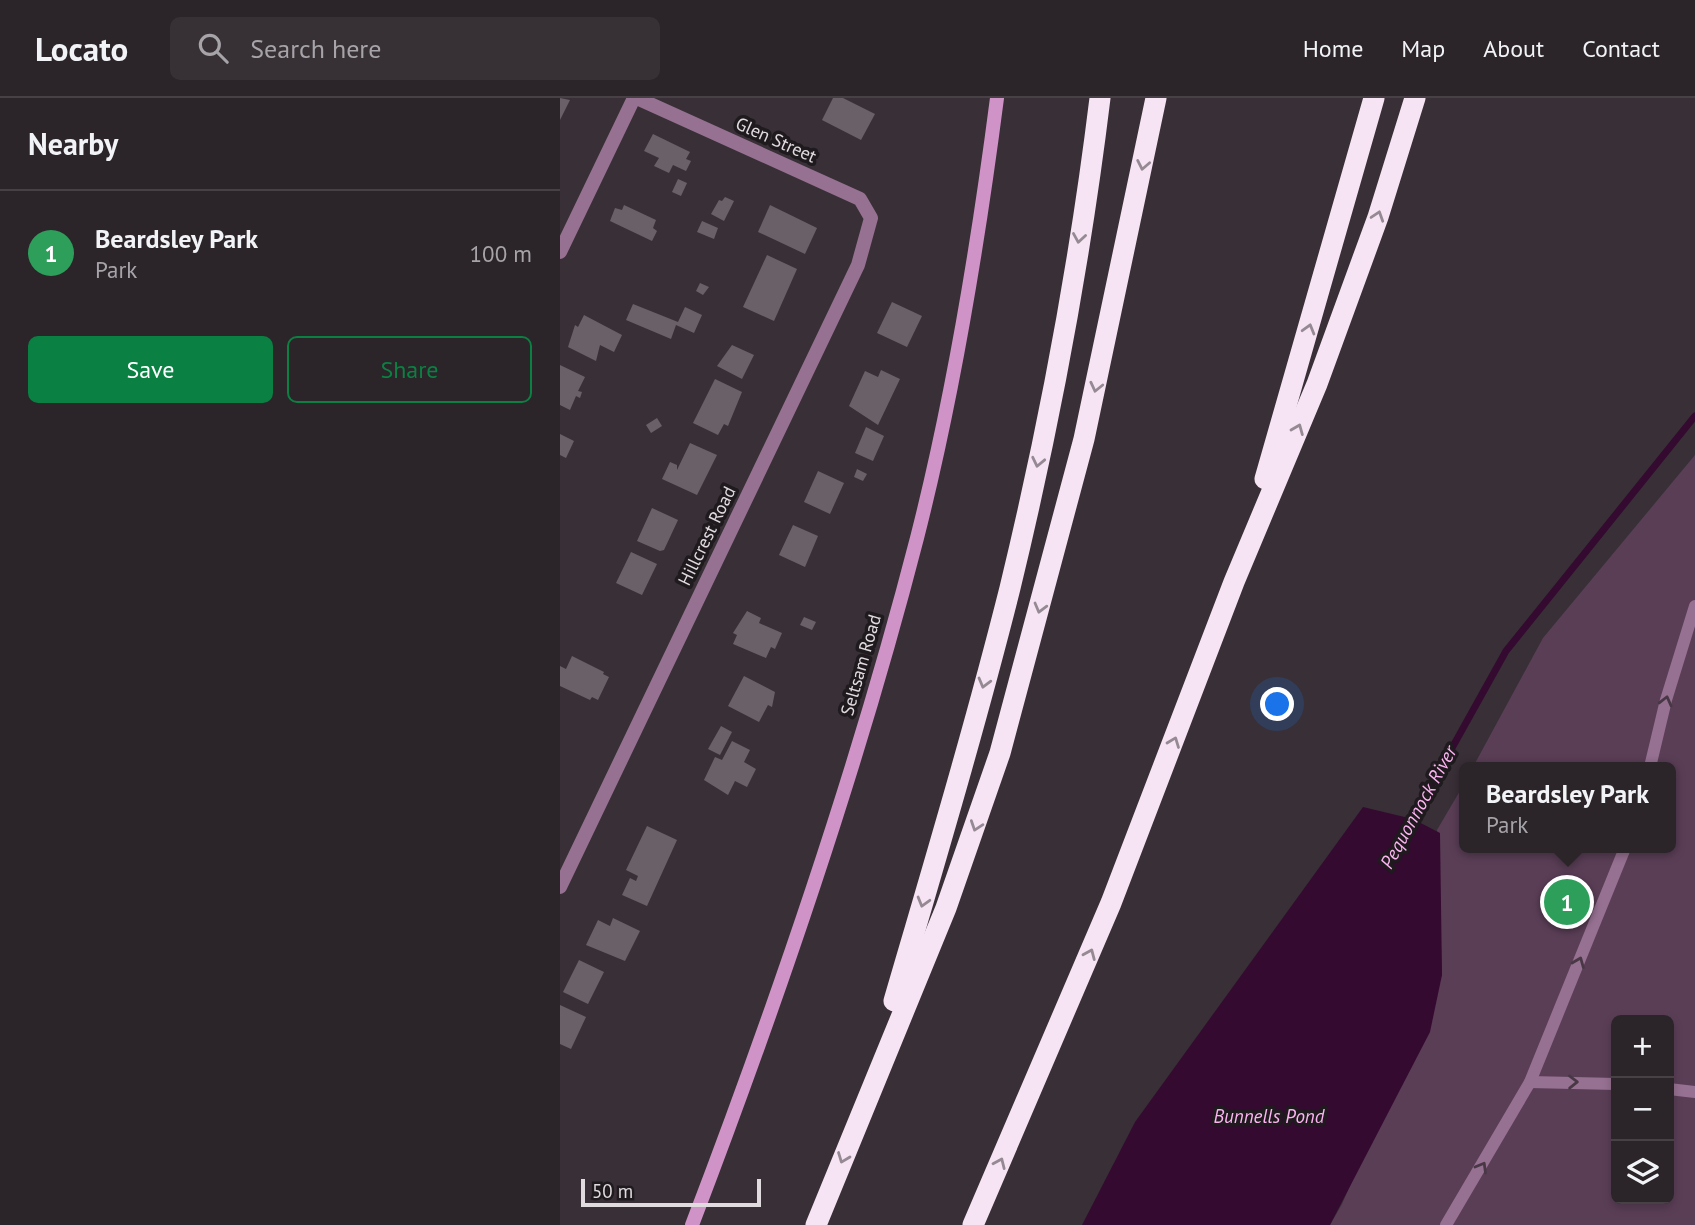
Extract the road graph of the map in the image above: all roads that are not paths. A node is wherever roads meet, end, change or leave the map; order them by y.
1 (636, 98) edge
2 (997, 98) edge
3 (1100, 98) edge
4 (1156, 98) edge
5 (1374, 98) edge
6 (1415, 98) edge
7 (860, 199) joint
8 (560, 252) edge
9 (1234, 582) junction
10 (1695, 606) edge
11 (1651, 762) edge
12 (1623, 853) edge
13 (560, 887) edge
14 (1530, 1082) junction
15 (1611, 1084) edge
16 (1674, 1089) edge
17 (1695, 1091) edge
18 (868, 1094) junction
19 (692, 1225) edge
20 (816, 1225) edge
21 (972, 1225) edge
22 (1446, 1225) edge

1 - 7 street, Glen Street
1 - 8 street
2 - 19 main road, Seltsam Road
3 -> 18 highway
4 -> 18 highway
9 -> 5 highway
9 -> 6 highway
7 - 13 street, Hillcrest Road
21 -> 9 highway
11 -> 10 lane
14 -> 12 lane
14 -> 15 lane
22 -> 14 lane
16 - 17 lane
18 -> 20 highway

